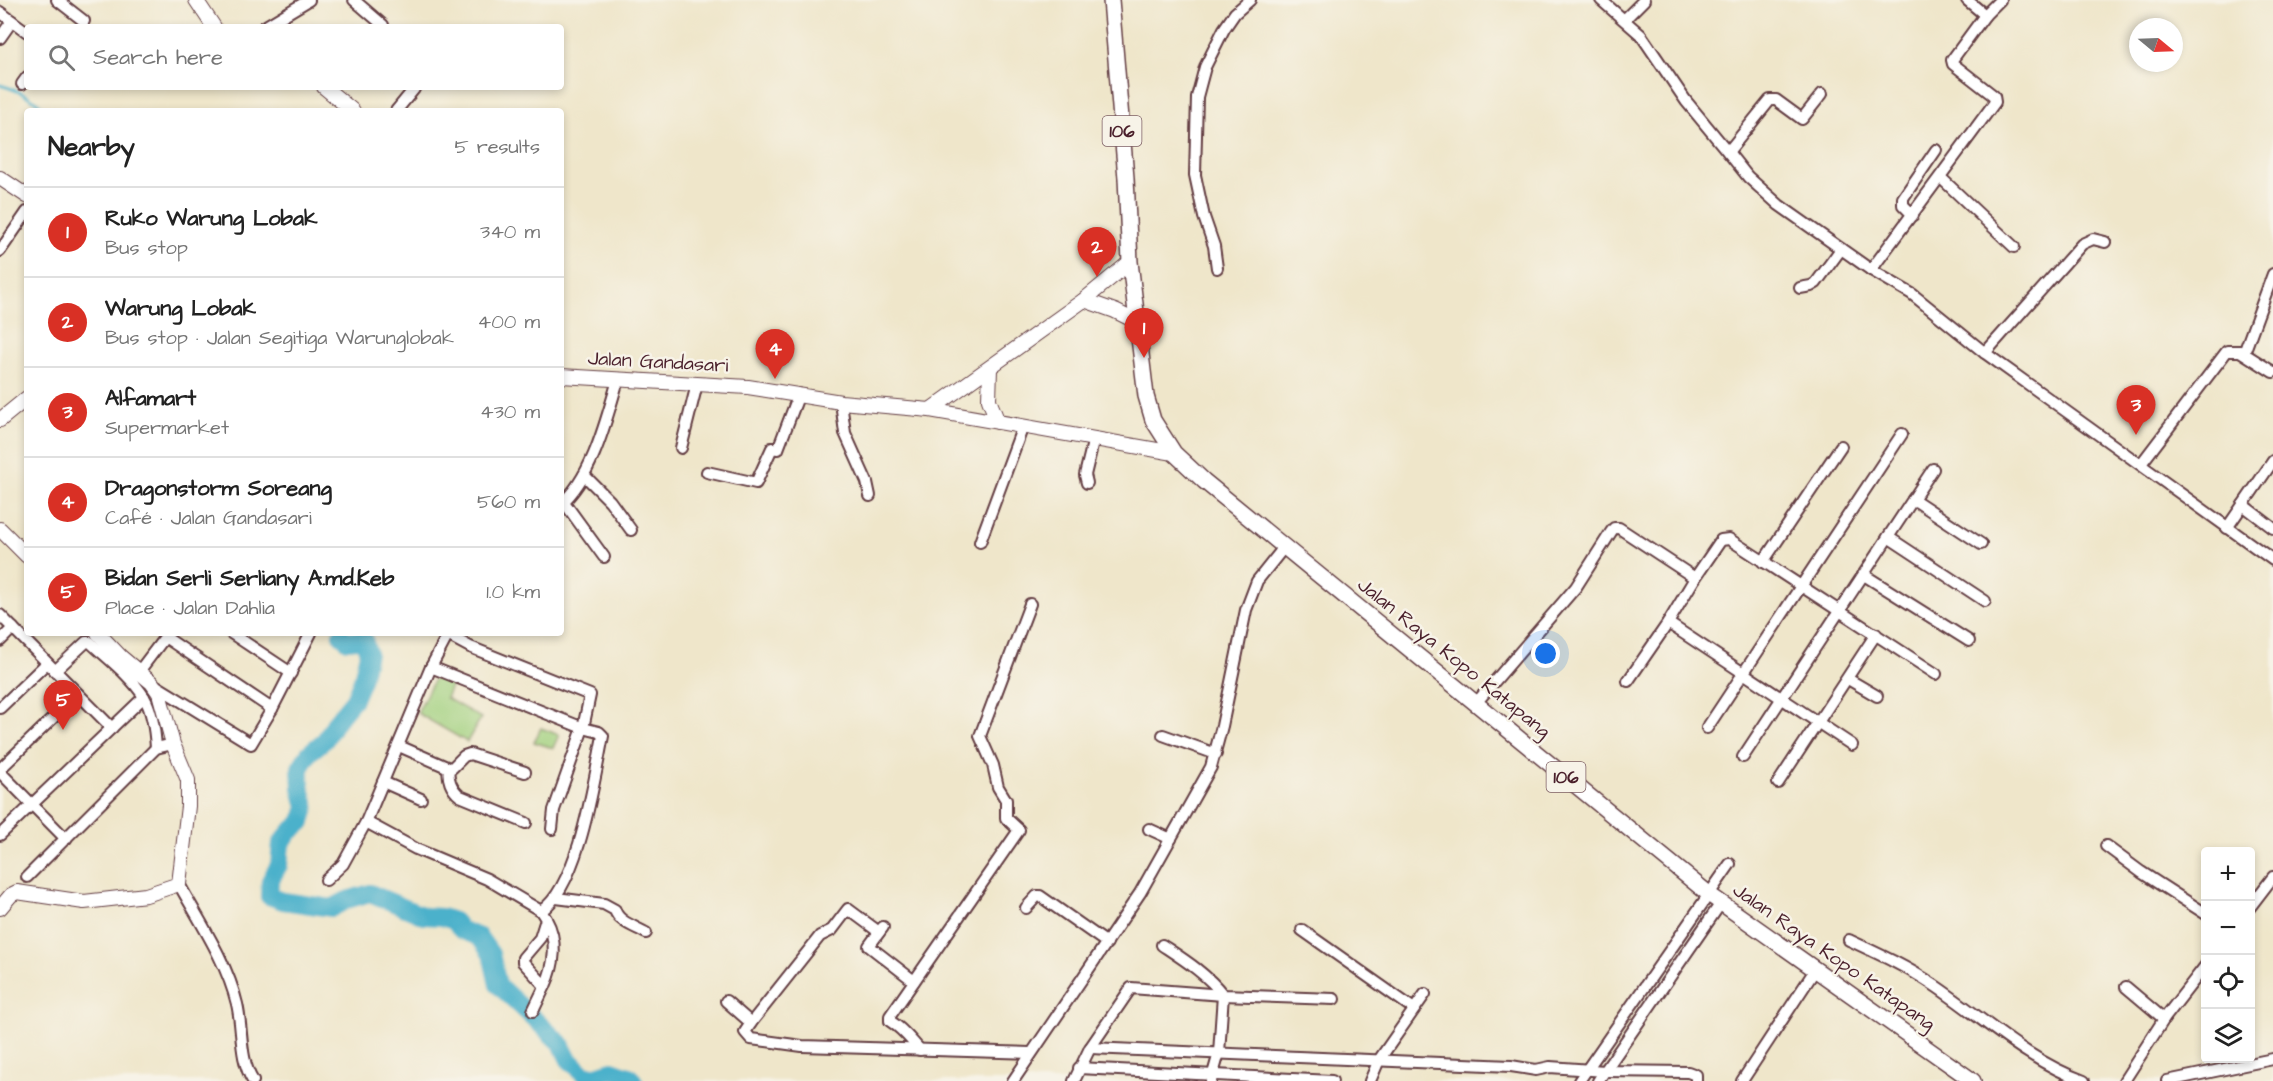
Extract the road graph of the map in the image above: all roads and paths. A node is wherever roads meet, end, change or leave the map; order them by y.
1 (57, 0) edge
2 (196, 0) edge
3 (309, 0) edge
4 (354, 0) edge
5 (1111, 0) edge
6 (1250, 0) edge
7 (1601, 0) edge
8 (1644, 0) edge
9 (1967, 0) edge
10 (2001, 0) edge
11 (0, 12) edge
12 (1985, 15) junction
13 (1625, 19) junction
14 (12, 21) junction
15 (84, 21) dead end
16 (212, 24) edge
17 (269, 24) edge
18 (382, 24) edge
19 (24, 30) edge
20 (0, 38) edge
21 (328, 90) edge
22 (413, 90) edge
23 (1822, 94) dead end
24 (349, 108) edge
25 (398, 108) edge
26 (1936, 150) dead end
27 (1728, 153) junction
28 (0, 178) edge
29 (1941, 178) junction
30 (24, 194) edge
31 (1912, 215) junction
32 (24, 216) edge
33 (2105, 242) dead end
34 (2014, 247) dead end
35 (1841, 249) junction
36 (0, 252) edge
37 (1130, 262) junction
38 (1216, 268) dead end
39 (1871, 270) junction
40 (2273, 274) edge
41 (1800, 288) dead end
42 (1084, 300) junction
43 (1137, 322) junction
44 (1985, 353) junction
45 (2244, 353) junction
46 (990, 368) junction
47 (2273, 372) edge
48 (564, 376) edge
49 (618, 380) junction
50 (697, 384) junction
51 (799, 394) junction
52 (24, 400) edge
53 (841, 402) junction
54 (930, 410) junction
55 (0, 420) edge
56 (998, 422) junction
57 (1023, 426) junction
58 (1159, 429) junction
59 (1902, 434) dead end
60 (1094, 438) junction
61 (1841, 446) dead end
62 (681, 448) dead end
63 (1145, 448) junction
64 (1174, 453) junction
65 (2273, 461) edge
66 (2141, 464) junction
67 (1934, 469) dead end
68 (707, 472) dead end
69 (584, 475) junction
70 (1087, 483) dead end
71 (870, 496) dead end
72 (1913, 499) junction
73 (564, 500) edge
74 (2243, 505) junction
75 (564, 506) edge
76 (2227, 528) junction
77 (2273, 528) edge
78 (0, 530) edge
79 (631, 530) dead end
80 (1888, 537) junction
81 (980, 542) dead end
82 (1981, 544) dead end
83 (1285, 546) junction
84 (24, 553) edge
85 (604, 557) dead end
86 (2273, 560) edge
87 (1763, 562) junction
88 (1864, 575) junction
89 (1695, 578) junction
90 (1802, 586) junction
91 (1985, 601) dead end
92 (1030, 604) dead end
93 (1840, 611) junction
94 (0, 615) edge
95 (1668, 623) junction
96 (13, 628) junction
97 (1876, 634) junction
98 (101, 636) edge
99 (166, 636) edge
100 (168, 636) edge
101 (236, 636) edge
102 (307, 636) edge
103 (446, 636) edge
104 (451, 636) edge
105 (0, 641) edge
106 (1969, 641) dead end
107 (47, 663) junction
108 (431, 667) junction
109 (55, 671) junction
110 (291, 672) junction
111 (1744, 674) junction
112 (1936, 674) dead end
113 (135, 677) junction
114 (1848, 679) junction
115 (1628, 681) dead end
116 (152, 683) junction
117 (78, 694) junction
118 (1876, 696) dead end
119 (144, 697) junction
120 (1782, 699) junction
121 (1476, 703) junction
122 (0, 708) edge
123 (272, 709) junction
124 (1819, 723) junction
125 (112, 728) junction
126 (583, 728) junction
127 (1707, 728) dead end
128 (1163, 735) dead end
129 (172, 744) junction
130 (1852, 745) dead end
131 (399, 746) junction
132 (156, 748) junction
133 (1216, 754) junction
134 (1743, 757) dead end
135 (449, 768) junction
136 (0, 770) edge
137 (525, 772) dead end
138 (383, 782) junction
139 (1778, 783) dead end
140 (422, 799) dead end
141 (32, 805) junction
142 (366, 822) junction
143 (526, 823) dead end
144 (552, 829) dead end
145 (1149, 829) dead end
146 (0, 836) edge
147 (66, 839) junction
148 (1170, 839) junction
149 (2106, 846) dead end
150 (1730, 864) dead end
151 (27, 877) dead end
152 (2273, 877) edge
153 (326, 880) dead end
154 (179, 884) junction
155 (556, 898) junction
156 (1715, 899) junction
157 (2255, 901) edge
158 (0, 908) edge
159 (1026, 908) dead end
160 (2201, 911) edge
161 (544, 915) junction
162 (1302, 930) dead end
163 (646, 933) dead end
164 (1849, 940) dead end
165 (1107, 943) junction
166 (1162, 945) dead end
167 (1815, 970) junction
168 (2201, 971) edge
169 (914, 981) junction
170 (545, 986) junction
171 (2126, 987) dead end
172 (1425, 994) dead end
173 (1223, 995) junction
174 (1334, 999) dead end
175 (726, 1001) dead end
176 (1414, 1009) junction
177 (533, 1011) dead end
178 (2164, 1019) junction
179 (751, 1023) junction
180 (1090, 1048) junction
181 (920, 1050) junction
182 (1030, 1053) junction
183 (1220, 1053) junction
184 (2273, 1059) edge
185 (1379, 1060) junction
186 (1079, 1068) junction
187 (1587, 1070) junction
188 (1605, 1071) junction
189 (1615, 1076) edge
190 (1211, 1078) edge
191 (253, 1081) edge
192 (1013, 1081) edge
193 (1074, 1081) edge
194 (1332, 1081) edge
195 (1370, 1081) edge
196 (1579, 1081) edge
197 (1598, 1081) edge
198 (1696, 1081) edge
199 (1742, 1081) edge
200 (1973, 1081) edge
201 (2084, 1081) edge
202 (2124, 1081) edge
203 (2167, 1081) edge

1 - 15 street
2 - 16 street
3 - 17 street
4 - 18 street
5 - 37 main road, 106
6 - 38 street
7 - 13 street
8 - 13 street
9 - 12 street
10 - 12 street
11 - 14 street
12 - 29 street
13 - 27 street
14 - 19 street
14 - 20 street
21 - 24 street
22 - 25 street
23 - 27 street
26 - 31 street
27 - 35 street
28 - 30 street
29 - 31 street
29 - 34 street
31 - 39 street
32 - 36 street
33 - 44 street
35 - 39 street
35 - 41 street
37 - 42 street
37 - 43 main road, 106
39 - 44 street
40 - 45 street
42 - 43 street
42 - 46 street
43 - 58 main road, 106
44 - 66 street
45 - 47 street
45 - 66 street
46 - 54 street
46 - 56 street
48 - 49 street, Jalan Gandasari
49 - 50 street, Jalan Gandasari
49 - 69 street
50 - 51 street, Jalan Gandasari
50 - 62 street
51 - 53 street, Jalan Gandasari
51 - 68 street
52 - 55 street
53 - 54 street, Jalan Gandasari
53 - 71 street
54 - 56 street, Jalan Gandasari
56 - 57 street, Jalan Gandasari
57 - 60 street, Jalan Gandasari
57 - 81 street
58 - 63 street
58 - 64 main road, 106
59 - 90 street
60 - 63 street, Jalan Gandasari
60 - 70 street
61 - 87 street
63 - 64 street, Jalan Gandasari
64 - 83 main road, Jalan Raya Kopo Katapang / 106
65 - 74 street
66 - 76 street
67 - 72 street
69 - 73 street
69 - 79 street
72 - 80 street
72 - 82 street
74 - 76 street
74 - 77 street
75 - 85 street
76 - 86 street
78 - 84 street
80 - 88 street
80 - 91 street
83 - 121 main road, Jalan Raya Kopo Katapang / 106
83 - 133 street
87 - 89 street
87 - 90 street
88 - 93 street
88 - 106 street
89 - 95 street
89 - 121 street
90 - 93 street
90 - 111 street
92 - 169 street
93 - 97 street
93 - 120 street
94 - 96 street
95 - 111 street
95 - 115 street
96 - 105 street
96 - 107 street
97 - 112 street
97 - 114 street
98 - 113 street
99 - 113 street
100 - 123 street
101 - 110 street
102 - 110 street
103 - 108 street
104 - 126 street
107 - 109 street
107 - 122 street
108 - 126 street
108 - 131 street
109 - 113 street
109 - 117 street
110 - 123 street
111 - 120 street
111 - 127 street
113 - 116 street
113 - 119 street
114 - 118 street
114 - 124 street
116 - 123 street
116 - 129 street
117 - 125 street
117 - 136 street
119 - 125 street
119 - 132 street
120 - 124 street
120 - 134 street
121 - 156 main road, Jalan Raya Kopo Katapang / 106
124 - 130 street
124 - 139 street
125 - 141 street
126 - 144 street
126 - 155 street
128 - 133 street
129 - 132 street
129 - 154 street
131 - 135 street
131 - 138 street
132 - 147 street
133 - 148 street
135 - 137 street
135 - 143 street
136 - 141 street
138 - 140 street
138 - 142 street
141 - 146 street
141 - 147 street
142 - 153 street
142 - 161 street
145 - 148 street
147 - 151 street
148 - 165 street
149 - 160 street
150 - 156 street
152 - 157 street
154 - 158 street
154 - 191 street
155 - 161 street
155 - 163 street
156 - 167 main road, Jalan Raya Kopo Katapang / 106
156 - 187 street
156 - 188 street
159 - 165 street
161 - 170 street
161 - 170 street
162 - 176 street
164 - 201 street
165 - 182 street
166 - 173 street
167 - 199 street
167 - 200 main road, Jalan Raya Kopo Katapang / 106
168 - 178 street
169 - 179 street
169 - 181 street
170 - 177 street
171 - 178 street
172 - 176 street
173 - 174 street
173 - 180 street
173 - 183 street
175 - 179 street
176 - 185 street
178 - 202 street
179 - 181 street
180 - 183 street
180 - 186 street
181 - 182 street
182 - 192 street
183 - 185 street
183 - 190 street
184 - 203 street
185 - 187 street
185 - 195 street
186 - 190 street
186 - 193 street
187 - 188 street
187 - 196 street
188 - 189 street
188 - 197 street
189 - 198 street
190 - 194 street

